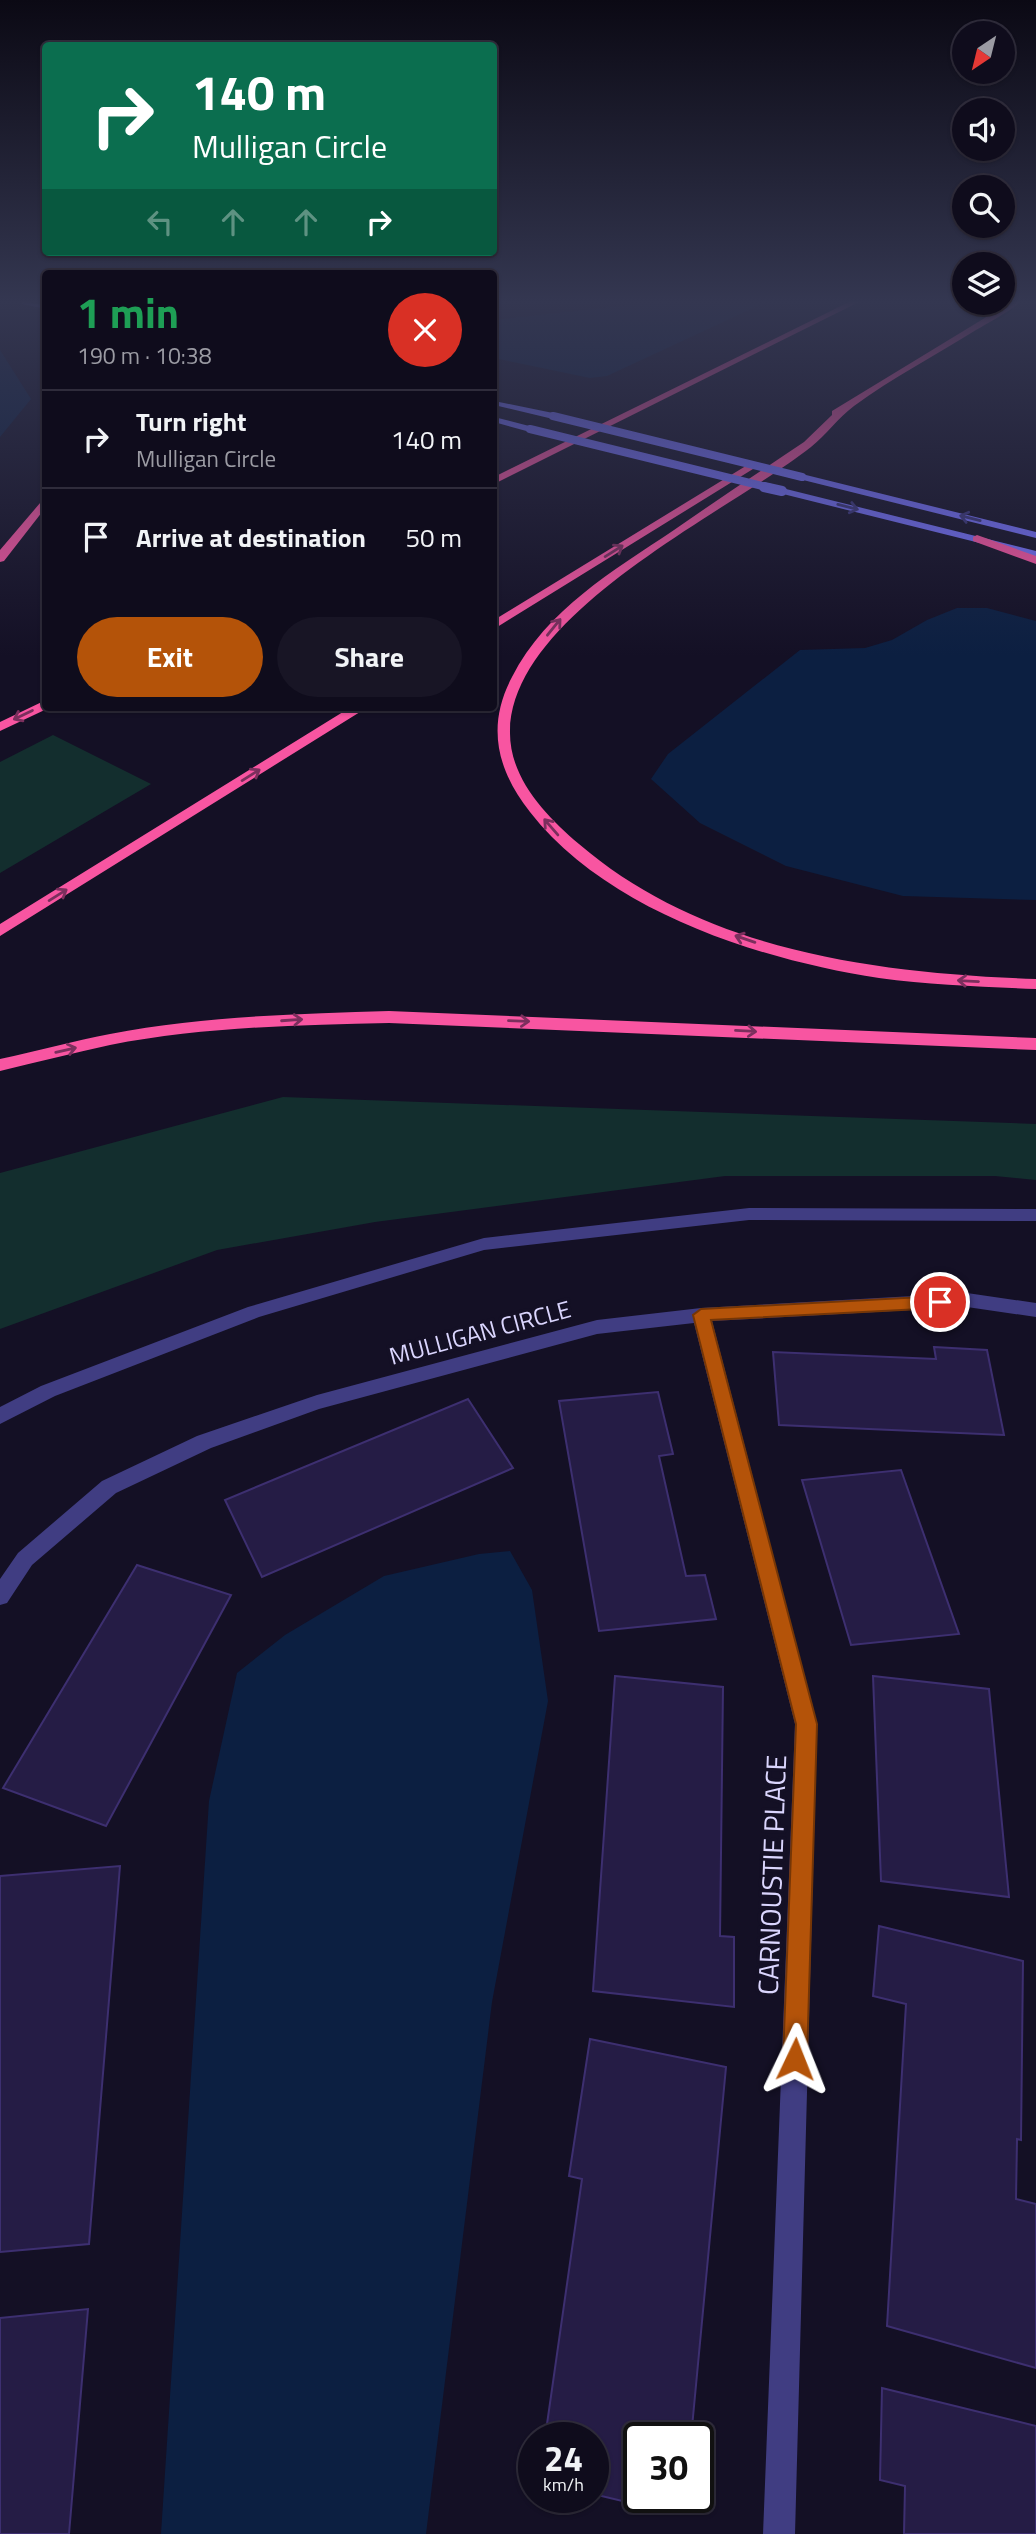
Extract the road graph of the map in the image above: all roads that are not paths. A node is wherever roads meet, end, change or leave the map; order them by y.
1 (570, 420) edge
2 (617, 420) edge
3 (825, 420) edge
4 (833, 420) edge
5 (497, 421) edge
6 (497, 480) edge
7 (42, 504) edge
8 (1036, 535) edge
9 (977, 539) junction
10 (1036, 554) edge
11 (0, 558) edge
12 (1036, 560) edge
13 (497, 623) edge
14 (42, 706) edge
15 (355, 711) edge
16 (0, 727) edge
17 (0, 930) edge
18 (1036, 984) edge
19 (1036, 1044) edge
20 (0, 1065) edge
21 (1036, 1215) edge
22 (1036, 1310) edge
23 (701, 1315) junction
24 (0, 1416) edge
25 (0, 1596) edge
26 (779, 2534) edge

8 -> 1 main road, bridge
2 - 6 highway
13 -> 3 highway
18 -> 4 highway
5 -> 9 main road, bridge
7 - 11 highway
9 - 10 main road
9 - 12 highway
14 -> 16 highway
17 -> 15 highway
20 -> 19 highway
21 - 24 street
22 - 23 street, MULLIGAN CIRCLE
23 - 25 street, MULLIGAN CIRCLE
23 - 26 street, CARNOUSTIE PLACE

